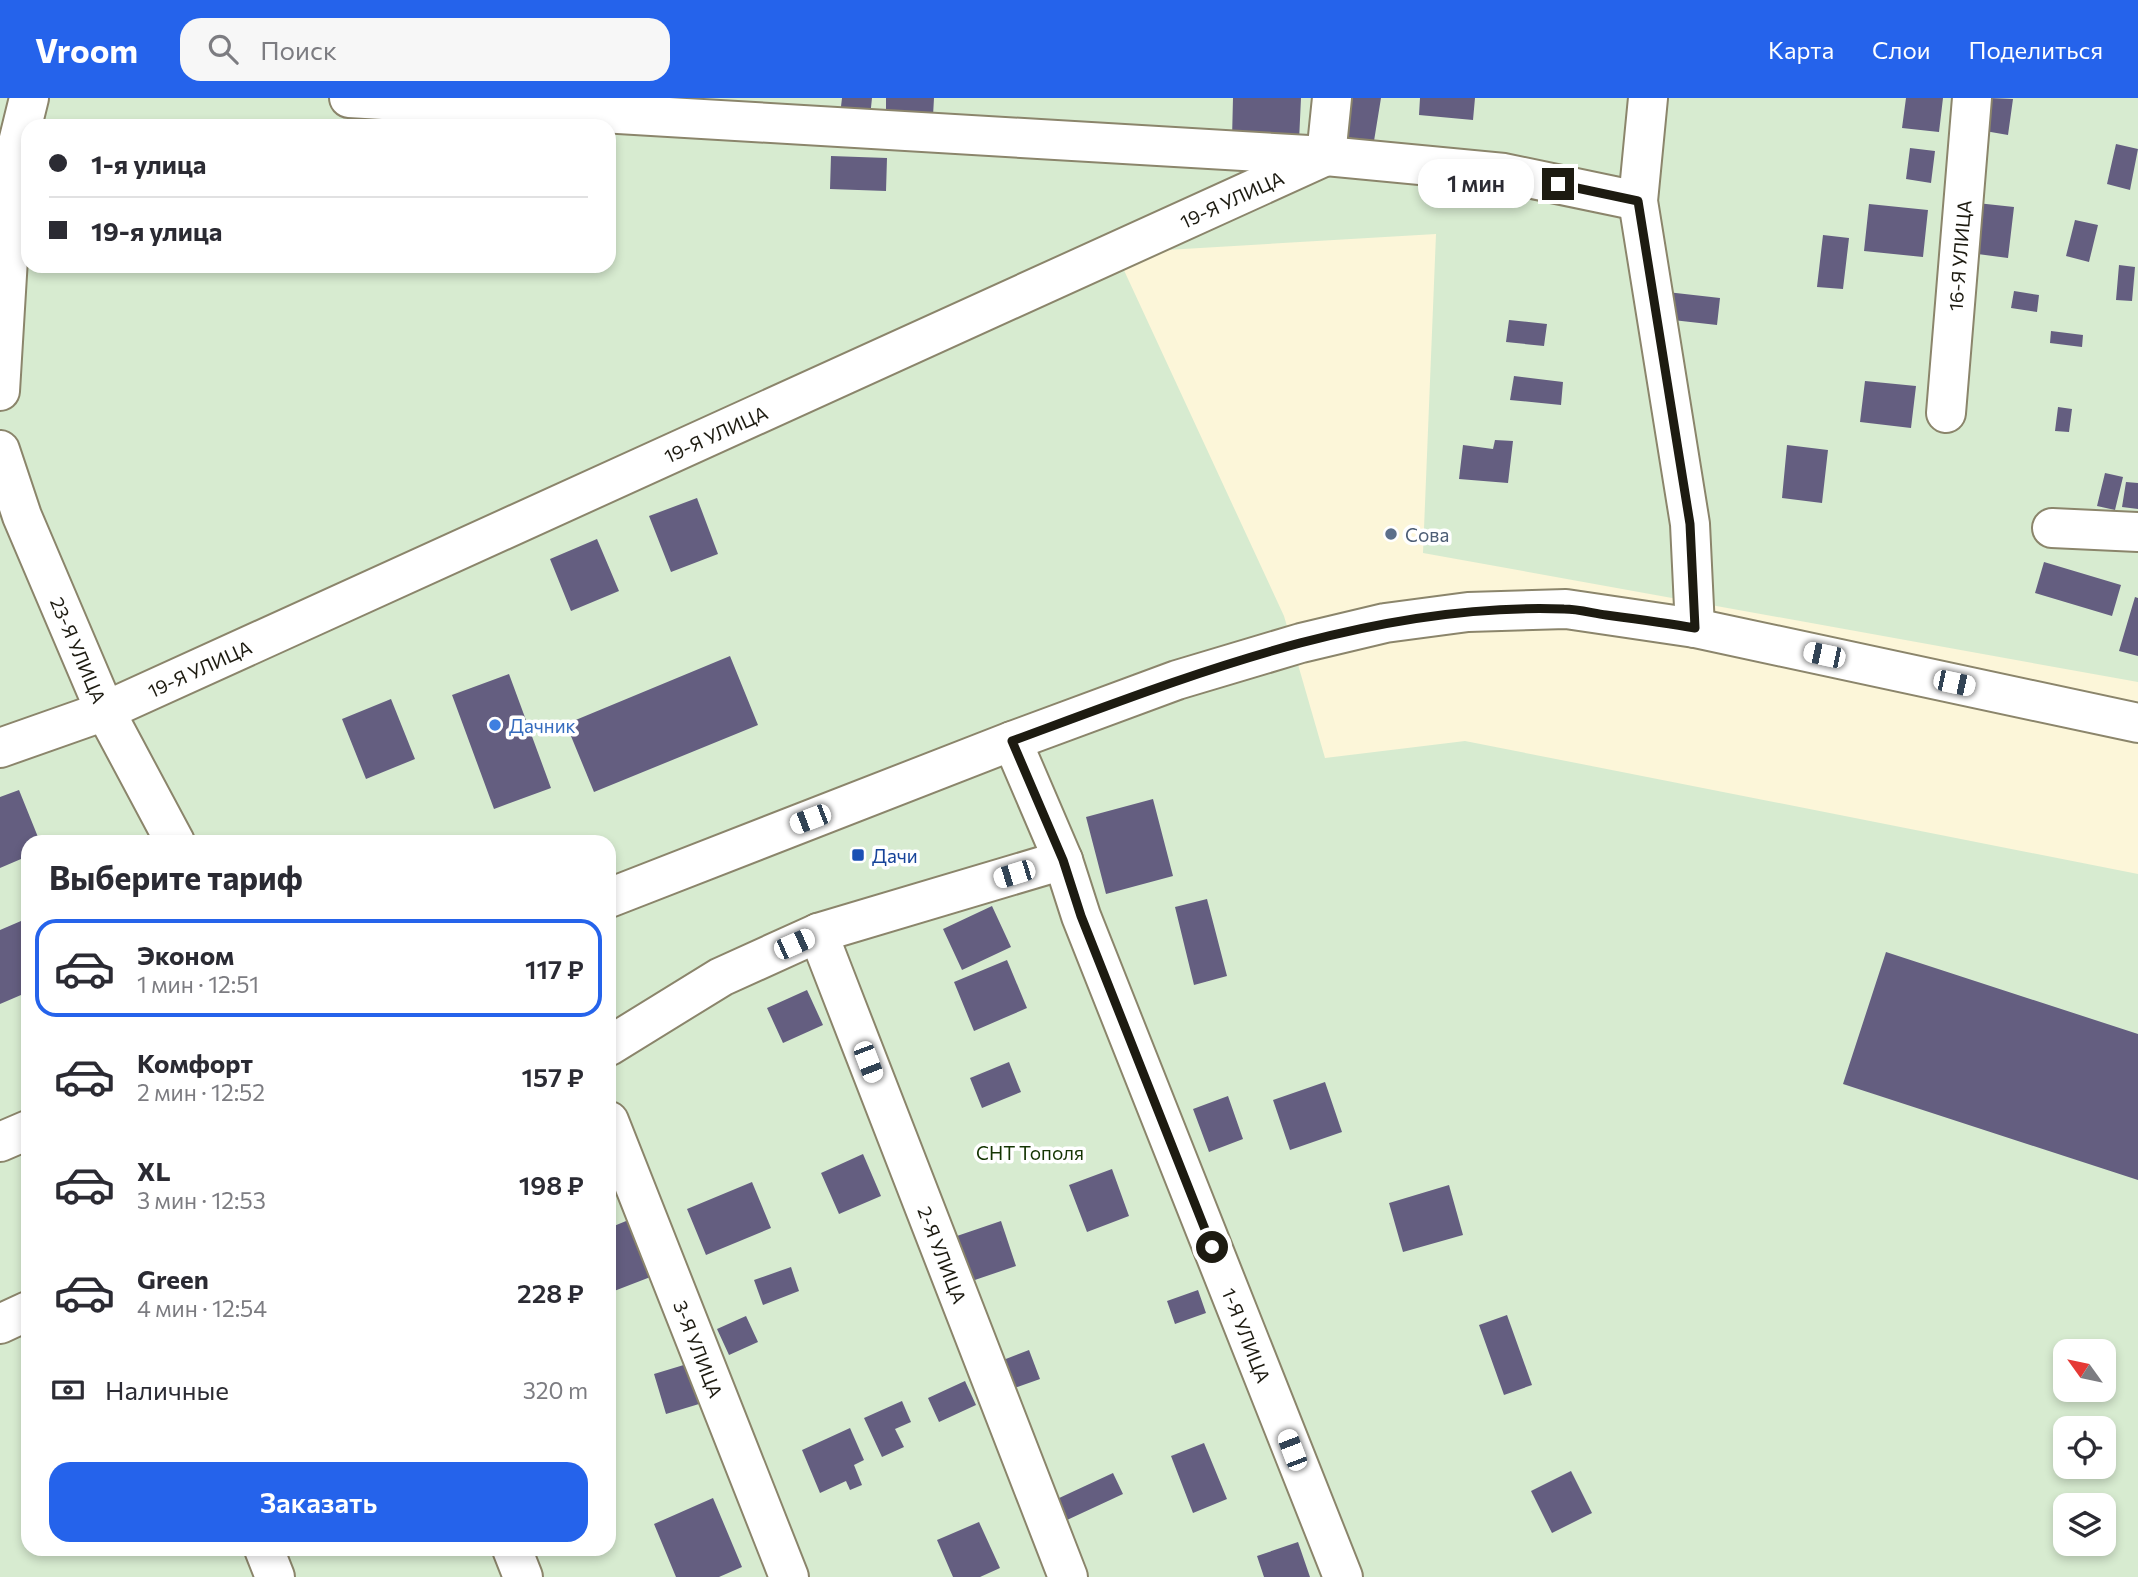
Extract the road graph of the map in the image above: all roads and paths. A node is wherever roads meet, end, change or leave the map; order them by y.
1 (29, 98) edge
2 (349, 98) edge
3 (1332, 98) edge
4 (1648, 98) edge
5 (1972, 98) edge
6 (21, 119) edge
7 (21, 120) edge
8 (1326, 156) junction
9 (7, 159) edge
10 (1638, 201) junction
11 (0, 391) edge
12 (1946, 413) dead end
13 (0, 450) edge
14 (2052, 528) dead end
15 (2138, 532) edge
16 (1695, 628) junction
17 (105, 711) junction
18 (2138, 723) edge
19 (1012, 741) junction
20 (0, 748) edge
21 (171, 835) edge
22 (1063, 860) junction
23 (616, 895) edge
24 (818, 933) junction
25 (616, 1042) edge
26 (21, 1133) edge
27 (616, 1139) edge
28 (0, 1142) edge
29 (21, 1314) edge
30 (0, 1324) edge
31 (267, 1556) edge
32 (515, 1556) edge
33 (275, 1577) edge
34 (523, 1577) edge
35 (789, 1577) edge
36 (1068, 1577) edge
37 (1343, 1577) edge

1 - 6 street
2 - 8 street, 19-Я УЛИЦА
3 - 8 street
4 - 10 street
5 - 12 street, 16-Я УЛИЦА
7 - 9 street
8 - 10 street, 19-Я УЛИЦА
8 - 17 street, 19-Я УЛИЦА
9 - 11 street
10 - 16 street
13 - 17 street, 23-Я УЛИЦА
14 - 15 street
16 - 18 street
16 - 19 street
17 - 20 street, 19-Я УЛИЦА
17 - 21 street, 23-Я УЛИЦА
19 - 22 street, 1-Я УЛИЦА
19 - 23 street
22 - 24 street
22 - 37 street, 1-Я УЛИЦА
24 - 25 street
24 - 36 street, 2-Я УЛИЦА
26 - 28 street
27 - 35 street, 3-Я УЛИЦА
29 - 30 street
31 - 33 street
32 - 34 street

